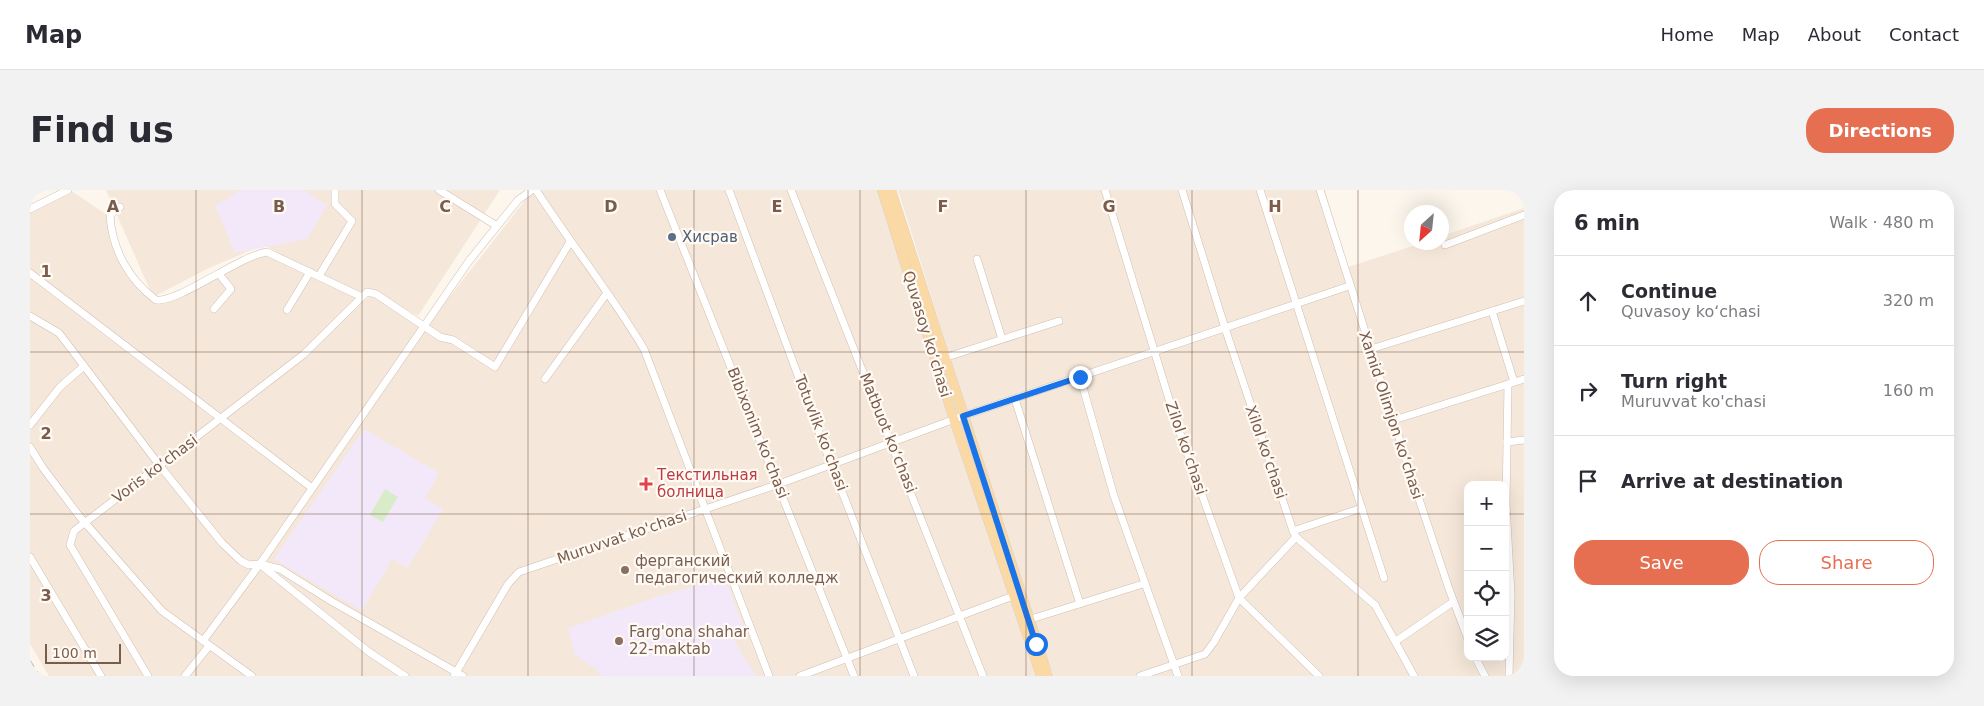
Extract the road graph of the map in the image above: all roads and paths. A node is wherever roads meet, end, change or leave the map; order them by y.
1 (68, 190) edge
2 (335, 190) edge
3 (439, 190) edge
4 (532, 190) edge
5 (536, 190) edge
6 (660, 190) edge
7 (729, 190) edge
8 (791, 190) edge
9 (882, 190) edge
10 (891, 190) edge
11 (1105, 190) edge
12 (1182, 190) edge
13 (1260, 190) edge
14 (1320, 190) edge
15 (120, 207) dead end
16 (30, 209) edge
17 (1524, 215) edge
18 (497, 226) junction
19 (570, 242) junction
20 (1449, 243) edge
21 (977, 259) dead end
22 (310, 272) junction
23 (30, 273) edge
24 (219, 274) junction
25 (319, 276) junction
26 (1349, 286) junction
27 (608, 293) junction
28 (362, 297) junction
29 (1524, 301) edge
30 (1296, 304) junction
31 (214, 309) dead end
32 (287, 310) dead end
33 (1492, 311) junction
34 (30, 316) edge
35 (1059, 321) dead end
36 (424, 325) junction
37 (1225, 328) junction
38 (1002, 339) junction
39 (1371, 349) junction
40 (1154, 351) junction
41 (944, 358) junction
42 (84, 366) junction
43 (1080, 377) junction
44 (546, 379) dead end
45 (1524, 379) edge
46 (1511, 383) junction
47 (1015, 399) junction
48 (963, 416) junction
49 (223, 418) junction
50 (954, 420) junction
51 (1394, 420) junction
52 (30, 425) edge
53 (1524, 440) edge
54 (1507, 442) junction
55 (892, 443) junction
56 (30, 447) edge
57 (833, 464) junction
58 (160, 466) junction
59 (779, 484) junction
60 (312, 488) junction
61 (1362, 508) junction
62 (705, 509) junction
63 (85, 521) junction
64 (1294, 534) junction
65 (30, 557) edge
66 (260, 564) junction
67 (1384, 578) dead end
68 (1144, 584) junction
69 (1013, 596) junction
70 (1239, 598) junction
71 (1453, 602) junction
72 (1080, 604) junction
73 (960, 615) junction
74 (1029, 623) junction
75 (1464, 629) edge
76 (900, 637) junction
77 (1396, 641) junction
78 (206, 644) junction
79 (848, 658) junction
80 (1477, 661) edge
81 (1174, 663) junction
82 (458, 675) edge
83 (102, 676) edge
84 (148, 676) edge
85 (185, 676) edge
86 (252, 676) edge
87 (405, 676) edge
88 (769, 676) edge
89 (800, 676) edge
90 (854, 676) edge
91 (914, 676) edge
92 (983, 676) edge
93 (1041, 676) edge
94 (1048, 676) edge
95 (1140, 676) edge
96 (1178, 676) edge
97 (1319, 676) edge
98 (1414, 676) edge
99 (1485, 676) edge
100 (1509, 676) edge

1 - 16 street
2 - 25 street
3 - 18 street
4 - 18 street
5 - 19 street
6 - 59 street, Bibixonim koʻchasi
7 - 57 street, Totuvlik koʻchasi
8 - 55 street, Matbuot koʻchasi
9 - 50 main road, Quvasoy koʻchasi
10 - 41 main road, Quvasoy koʻchasi
11 - 40 street, Zilol koʻchasi
12 - 37 street, Xilol koʻchasi
13 - 30 street
14 - 26 street, Xamid Olimjon koʻchasi
15 - 24 street
17 - 20 street
18 - 36 street
19 - 27 street
19 - 36 street
21 - 38 street
22 - 24 street
22 - 25 street
22 - 32 street
23 - 49 street
24 - 31 street
25 - 28 street
26 - 30 street
26 - 39 street, Xamid Olimjon koʻchasi
27 - 44 street
27 - 62 street
28 - 36 street
28 - 49 street, Voris koʻchasi
29 - 33 street
30 - 37 street
30 - 61 street
33 - 39 street
33 - 46 street
34 - 42 street
35 - 38 street
36 - 60 street
37 - 40 street
37 - 64 street, Xilol koʻchasi
38 - 41 street
39 - 51 street, Xamid Olimjon koʻchasi
40 - 43 street
40 - 70 street, Zilol koʻchasi
41 - 48 main road, Quvasoy koʻchasi
42 - 52 street
42 - 58 street
43 - 47 street
43 - 68 street
45 - 46 street
46 - 51 street
46 - 54 street
47 - 48 street
47 - 72 street
48 - 50 street, Muruvvat ko'chasi
48 - 74 main road, Quvasoy koʻchasi
49 - 58 street, Voris koʻchasi
49 - 60 street
50 - 55 street, Muruvvat ko'chasi
50 - 69 main road, Quvasoy koʻchasi
51 - 71 street, Xamid Olimjon koʻchasi
53 - 54 street
54 - 100 street
55 - 57 street, Muruvvat ko'chasi
55 - 73 street, Matbuot koʻchasi
56 - 63 street
57 - 59 street, Muruvvat ko'chasi
57 - 76 street, Totuvlik koʻchasi
58 - 63 street, Voris koʻchasi
58 - 66 street
59 - 62 street, Muruvvat ko'chasi
59 - 79 street, Bibixonim koʻchasi
60 - 66 street
61 - 64 street
61 - 67 street
62 - 82 street, Muruvvat ko'chasi
62 - 88 street
63 - 78 street
63 - 84 street, Voris koʻchasi
64 - 70 street
64 - 77 street
65 - 83 street
66 - 78 street
66 - 82 street
66 - 87 street
68 - 72 street
68 - 81 street
69 - 73 street
69 - 93 main road, Quvasoy koʻchasi
70 - 81 street
70 - 97 street, Zilol koʻchasi
71 - 75 street, Xamid Olimjon koʻchasi
71 - 77 street
72 - 74 street
73 - 76 street
73 - 92 street, Matbuot koʻchasi
74 - 94 main road, Quvasoy koʻchasi
76 - 79 street
76 - 91 street, Totuvlik koʻchasi
77 - 98 street
78 - 85 street
78 - 86 street
79 - 89 street
79 - 90 street, Bibixonim koʻchasi
80 - 99 street
81 - 95 street
81 - 96 street

